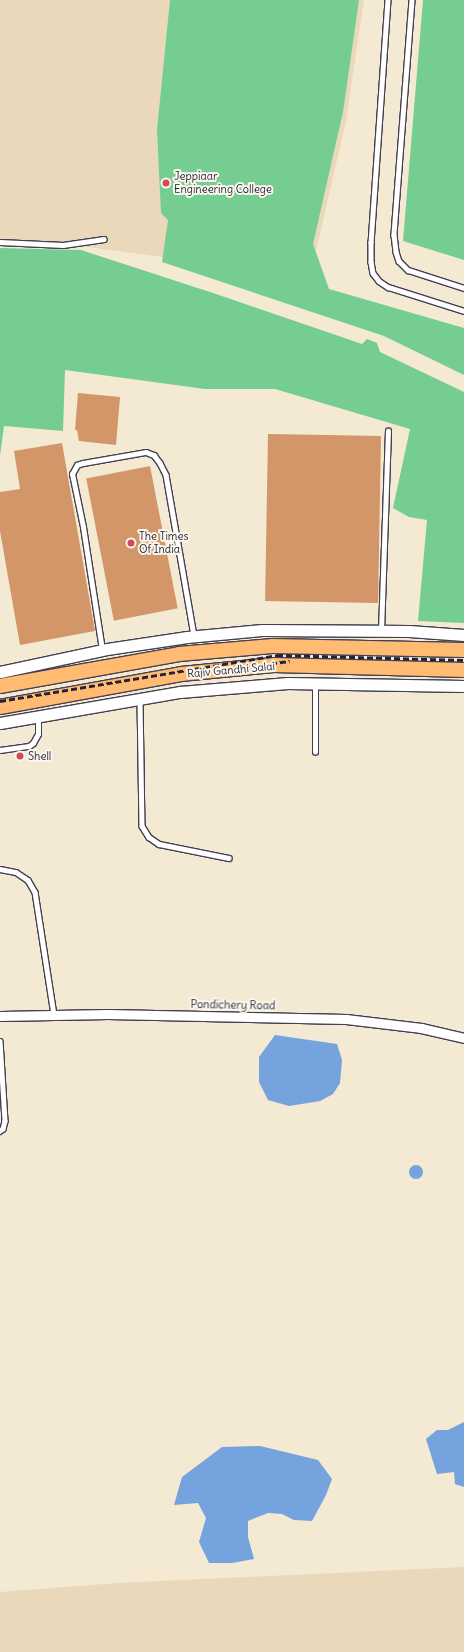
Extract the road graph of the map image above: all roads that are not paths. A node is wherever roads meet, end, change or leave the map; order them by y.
1 (388, 0) edge
2 (412, 0) edge
3 (104, 239) dead end
4 (0, 242) edge
5 (464, 288) edge
6 (464, 311) edge
7 (388, 431) dead end
8 (381, 631) junction
9 (464, 635) edge
10 (194, 636) junction
11 (102, 650) junction
12 (464, 650) edge
13 (464, 670) edge
14 (0, 672) edge
15 (315, 684) junction
16 (0, 686) edge
17 (464, 686) edge
18 (140, 698) junction
19 (0, 707) edge
20 (38, 716) junction
21 (0, 723) edge
22 (0, 750) edge
23 (315, 752) dead end
24 (229, 858) dead end
25 (0, 869) edge
26 (54, 1014) junction
27 (0, 1016) edge
28 (464, 1038) edge
29 (0, 1041) edge
30 (0, 1131) edge

1 - 6 lane
2 - 5 lane
3 - 4 lane
7 - 8 lane
8 - 9 street
8 - 10 street
10 - 11 street
10 - 11 lane
11 - 14 street
12 - 16 main road, Rajiv Gandhi Salai
13 - 19 main road, Rajiv Gandhi Salai
15 - 17 street
15 - 18 street
15 - 23 lane
18 - 20 street
18 - 24 lane
20 - 21 street
20 - 22 lane
25 - 26 lane
26 - 27 street, Pondichery Road
26 - 28 street, Pondichery Road
29 - 30 lane

